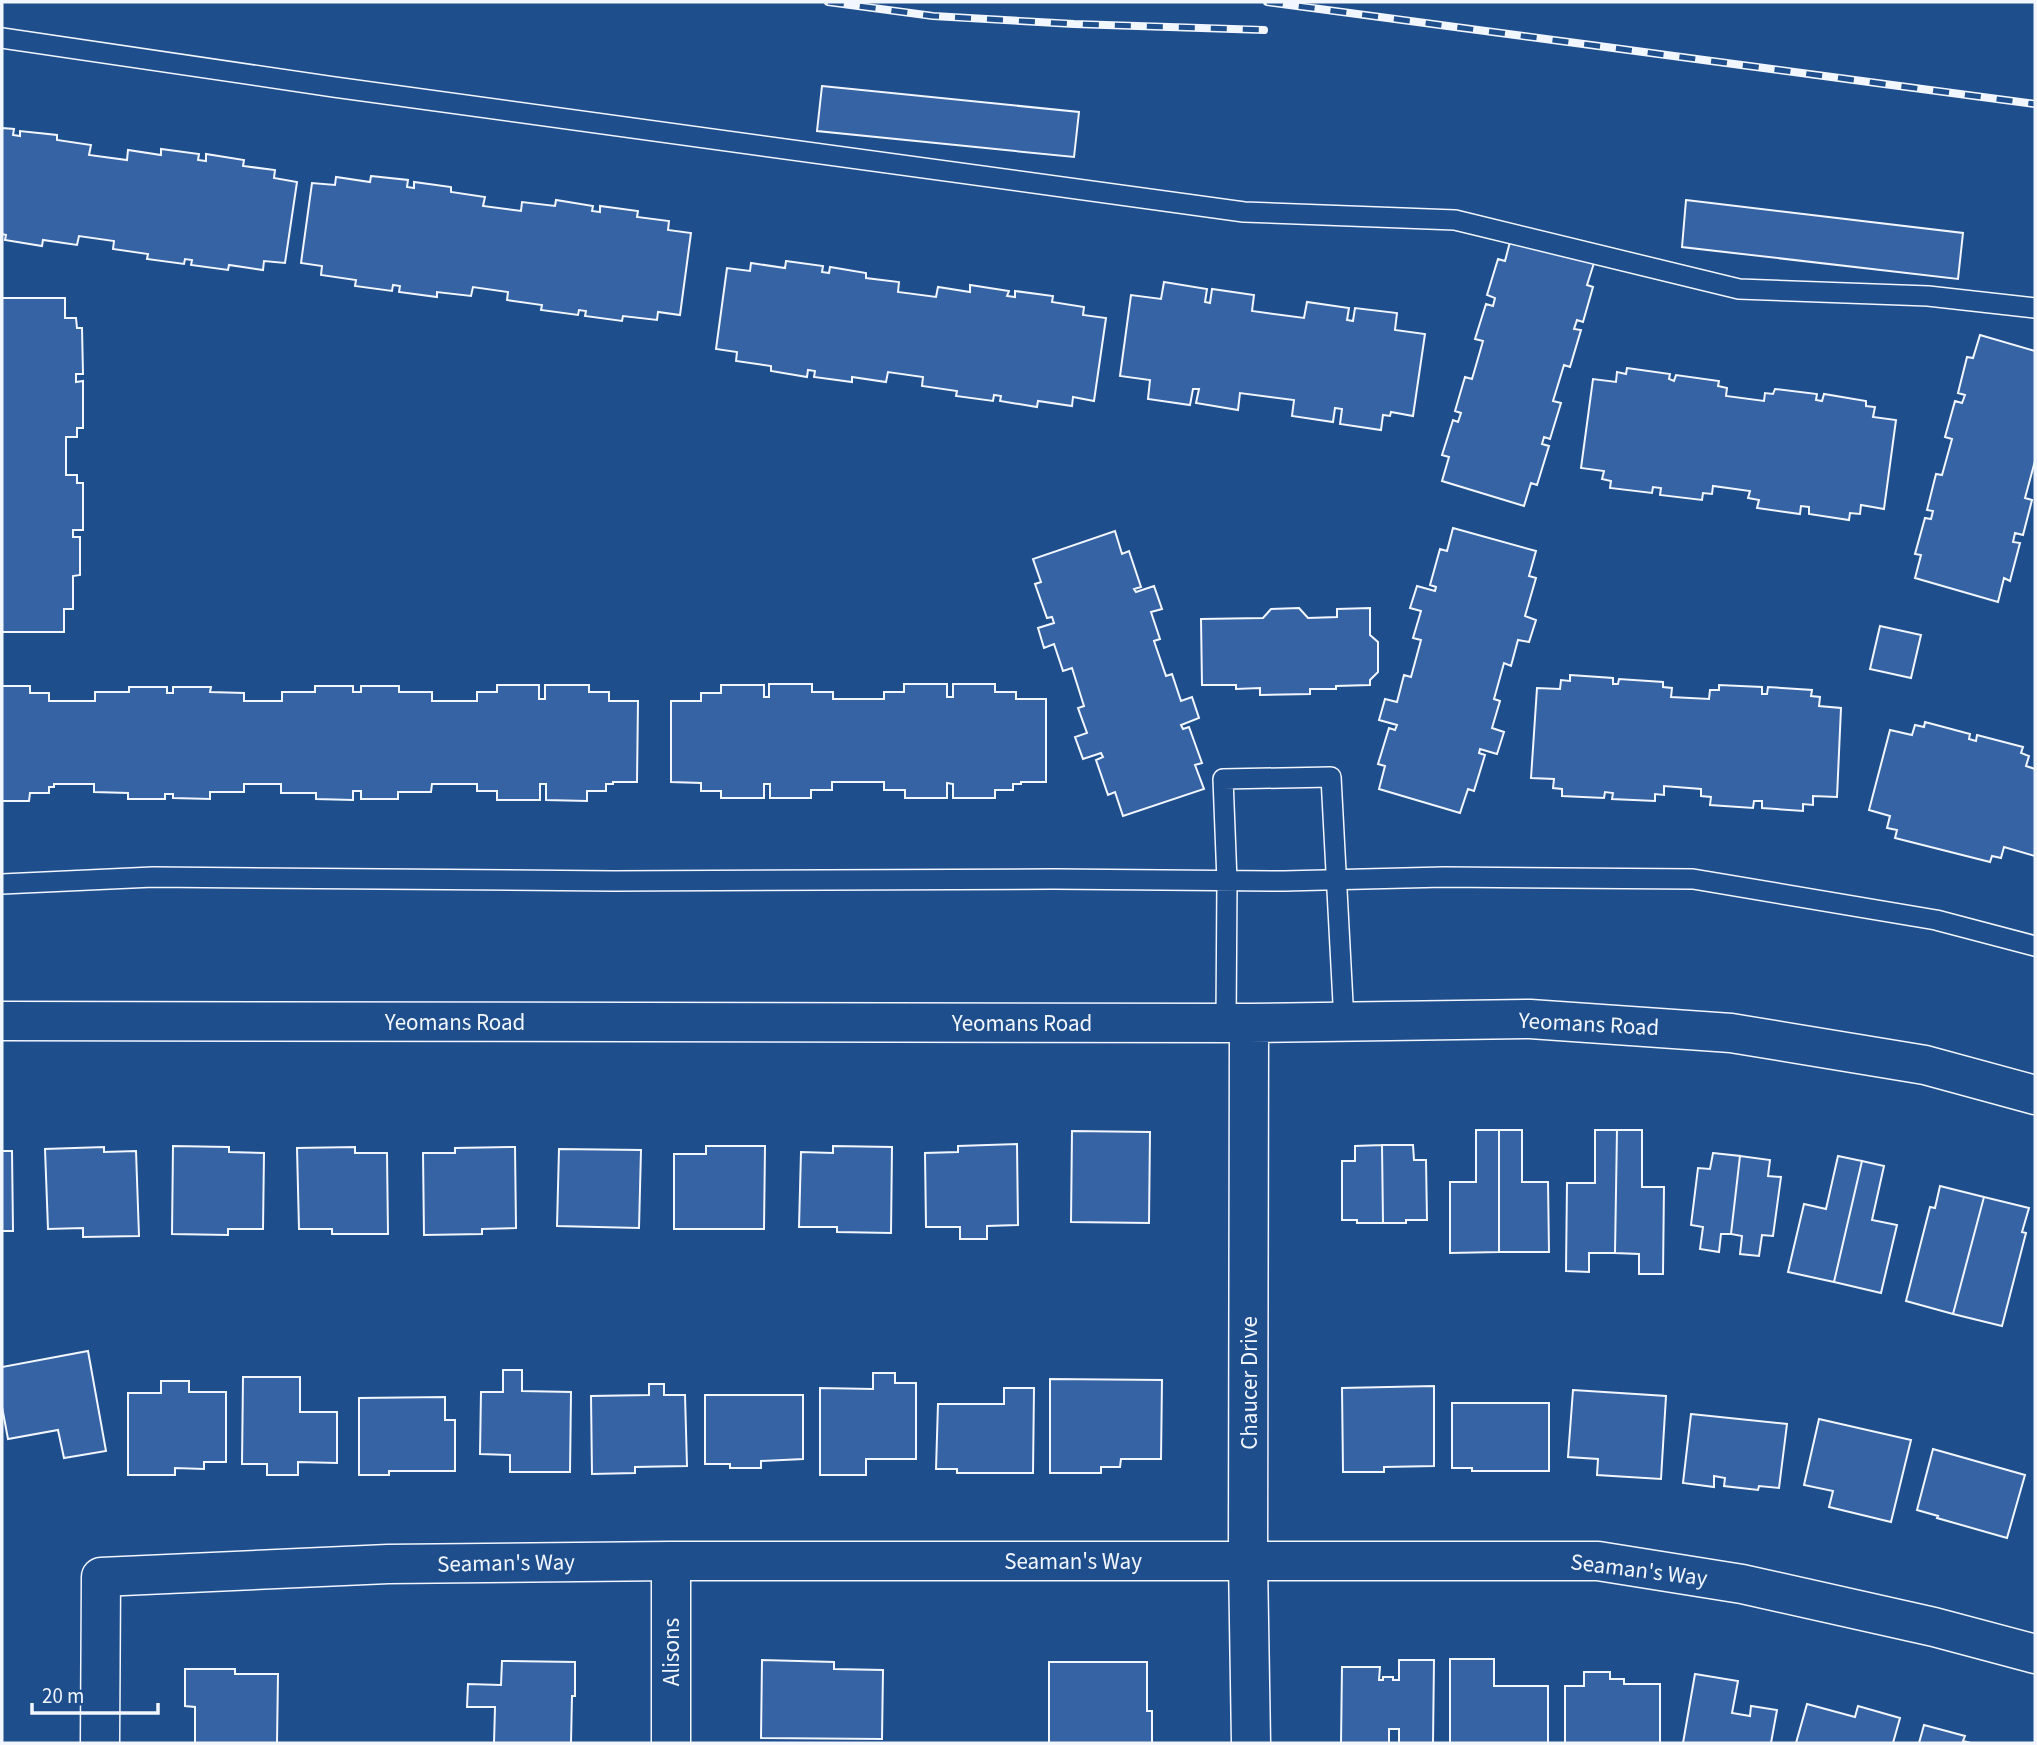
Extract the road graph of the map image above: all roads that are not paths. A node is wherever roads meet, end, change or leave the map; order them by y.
1 (2, 38) edge
2 (2035, 307) edge
3 (1336, 880) junction
4 (1227, 881) junction
5 (2, 884) edge
6 (2035, 946) edge
7 (2, 1021) edge
8 (1344, 1022) junction
9 (1238, 1023) junction
10 (2035, 1095) edge
11 (671, 1560) junction
12 (1248, 1560) junction
13 (2035, 1654) edge
14 (100, 1743) edge
15 (671, 1743) edge
16 (1251, 1743) edge

1 - 2 lane
3 - 4 lane
3 - 4 lane
3 - 6 lane
3 - 8 lane
4 - 5 lane
4 - 9 lane
7 - 9 street, Yeomans Road
8 - 9 street, Yeomans Road
8 - 10 street, Yeomans Road
9 - 12 street, Chaucer Drive
11 - 12 street, Seaman's Way
11 - 14 street, Seaman's Way
11 - 15 street, Alisons
12 - 13 street, Seaman's Way
12 - 16 street, Chaucer Drive

